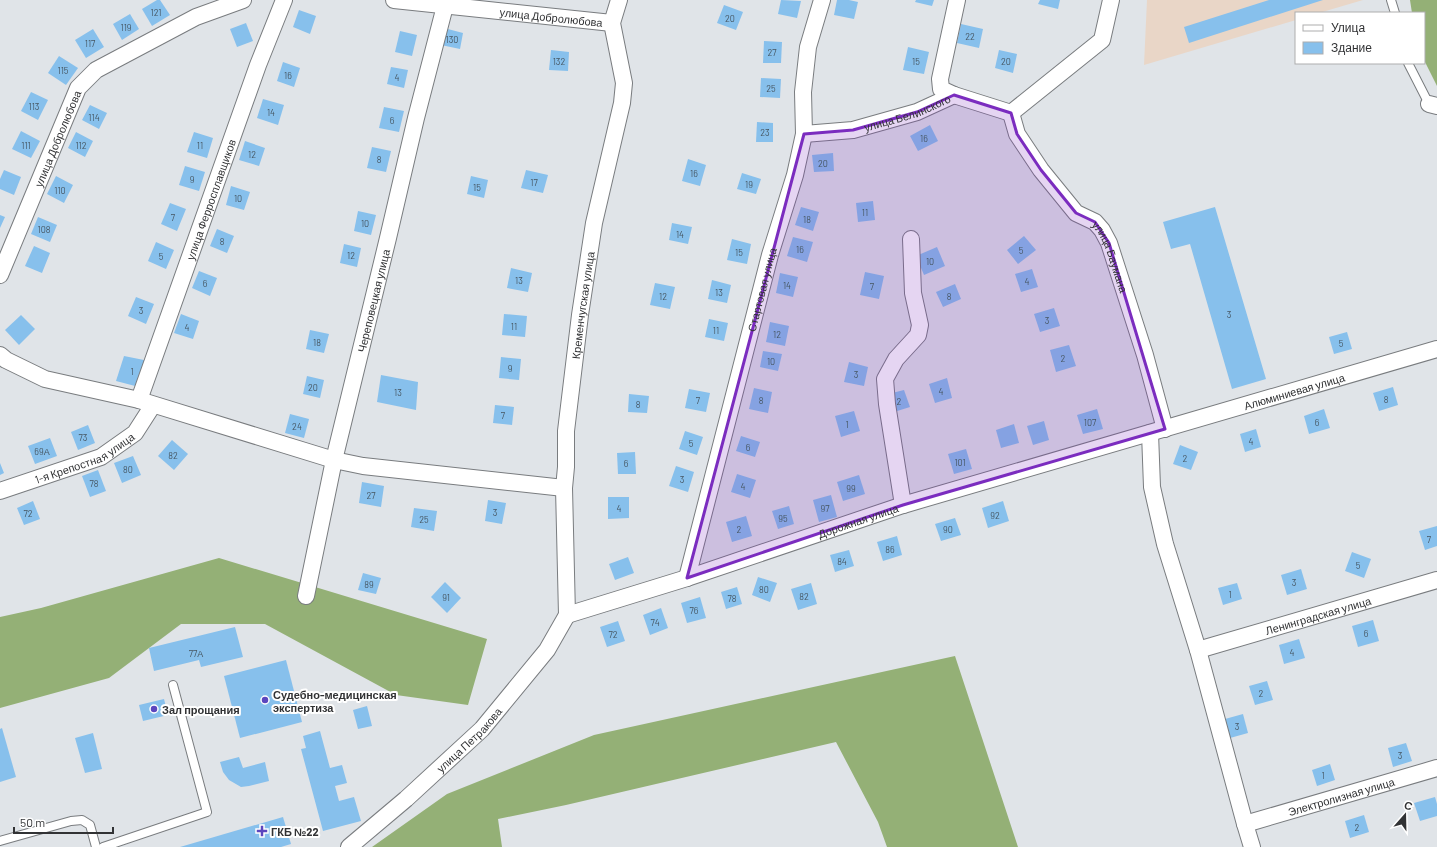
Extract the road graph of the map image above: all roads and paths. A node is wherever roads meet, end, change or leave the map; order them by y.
1 (243, 0) edge
2 (284, 0) edge
3 (394, 0) edge
4 (619, 0) edge
5 (822, 0) edge
6 (957, 0) edge
7 (1111, 0) edge
8 (1391, 0) edge
9 (445, 6) junction
10 (1395, 12) edge
11 (612, 23) junction
12 (1409, 64) edge
13 (954, 95) junction
14 (1433, 105) edge
15 (1011, 113) junction
16 (804, 134) junction
17 (912, 239) dead end
18 (0, 275) edge
19 (1437, 349) edge
20 (0, 354) edge
21 (146, 402) junction
22 (1158, 431) junction
23 (334, 460) junction
24 (564, 488) junction
25 (0, 491) edge
26 (903, 505) junction
27 (687, 578) junction
28 (1437, 580) edge
29 (306, 596) dead end
30 (567, 615) junction
31 (1198, 650) junction
32 (173, 685) dead end
33 (1437, 768) edge
34 (1245, 824) junction
35 (0, 841) edge
36 (96, 847) edge
37 (103, 847) edge
38 (349, 847) edge
39 (1252, 847) edge

1 - 18 street, улица Добролюбова
2 - 21 street, улица Ферросплавщиков
3 - 9 street, улица Добролюбова
4 - 11 street, Кременчугская улица
5 - 16 street, Стартовая улица
6 - 13 street, улица Белинского
7 - 15 street
8 - 10 lane
9 - 11 street, улица Добролюбова
9 - 23 street, Череповецкая улица
11 - 24 street, Кременчугская улица
12 - 14 lane
13 - 15 street
13 - 16 street, улица Белинского
15 - 22 street, улица Баумана
16 - 27 street, Стартовая улица
17 - 26 street
19 - 22 street, Алюминиевая улица
20 - 21 street
21 - 23 street
21 - 25 street, 1-я Крепостная улица
22 - 26 street, Дорожная улица
22 - 31 street, улица Баумана
23 - 24 street
23 - 29 street, Череповецкая улица
24 - 30 street, Кременчугская улица
26 - 27 street, Дорожная улица
27 - 30 street, Дорожная улица
28 - 31 street, Ленинградская улица
30 - 38 street, улица Петракова
31 - 34 street, улица Баумана
32 - 37 lane
33 - 34 street, Электролизная улица
34 - 39 street, улица Баумана
35 - 36 lane

